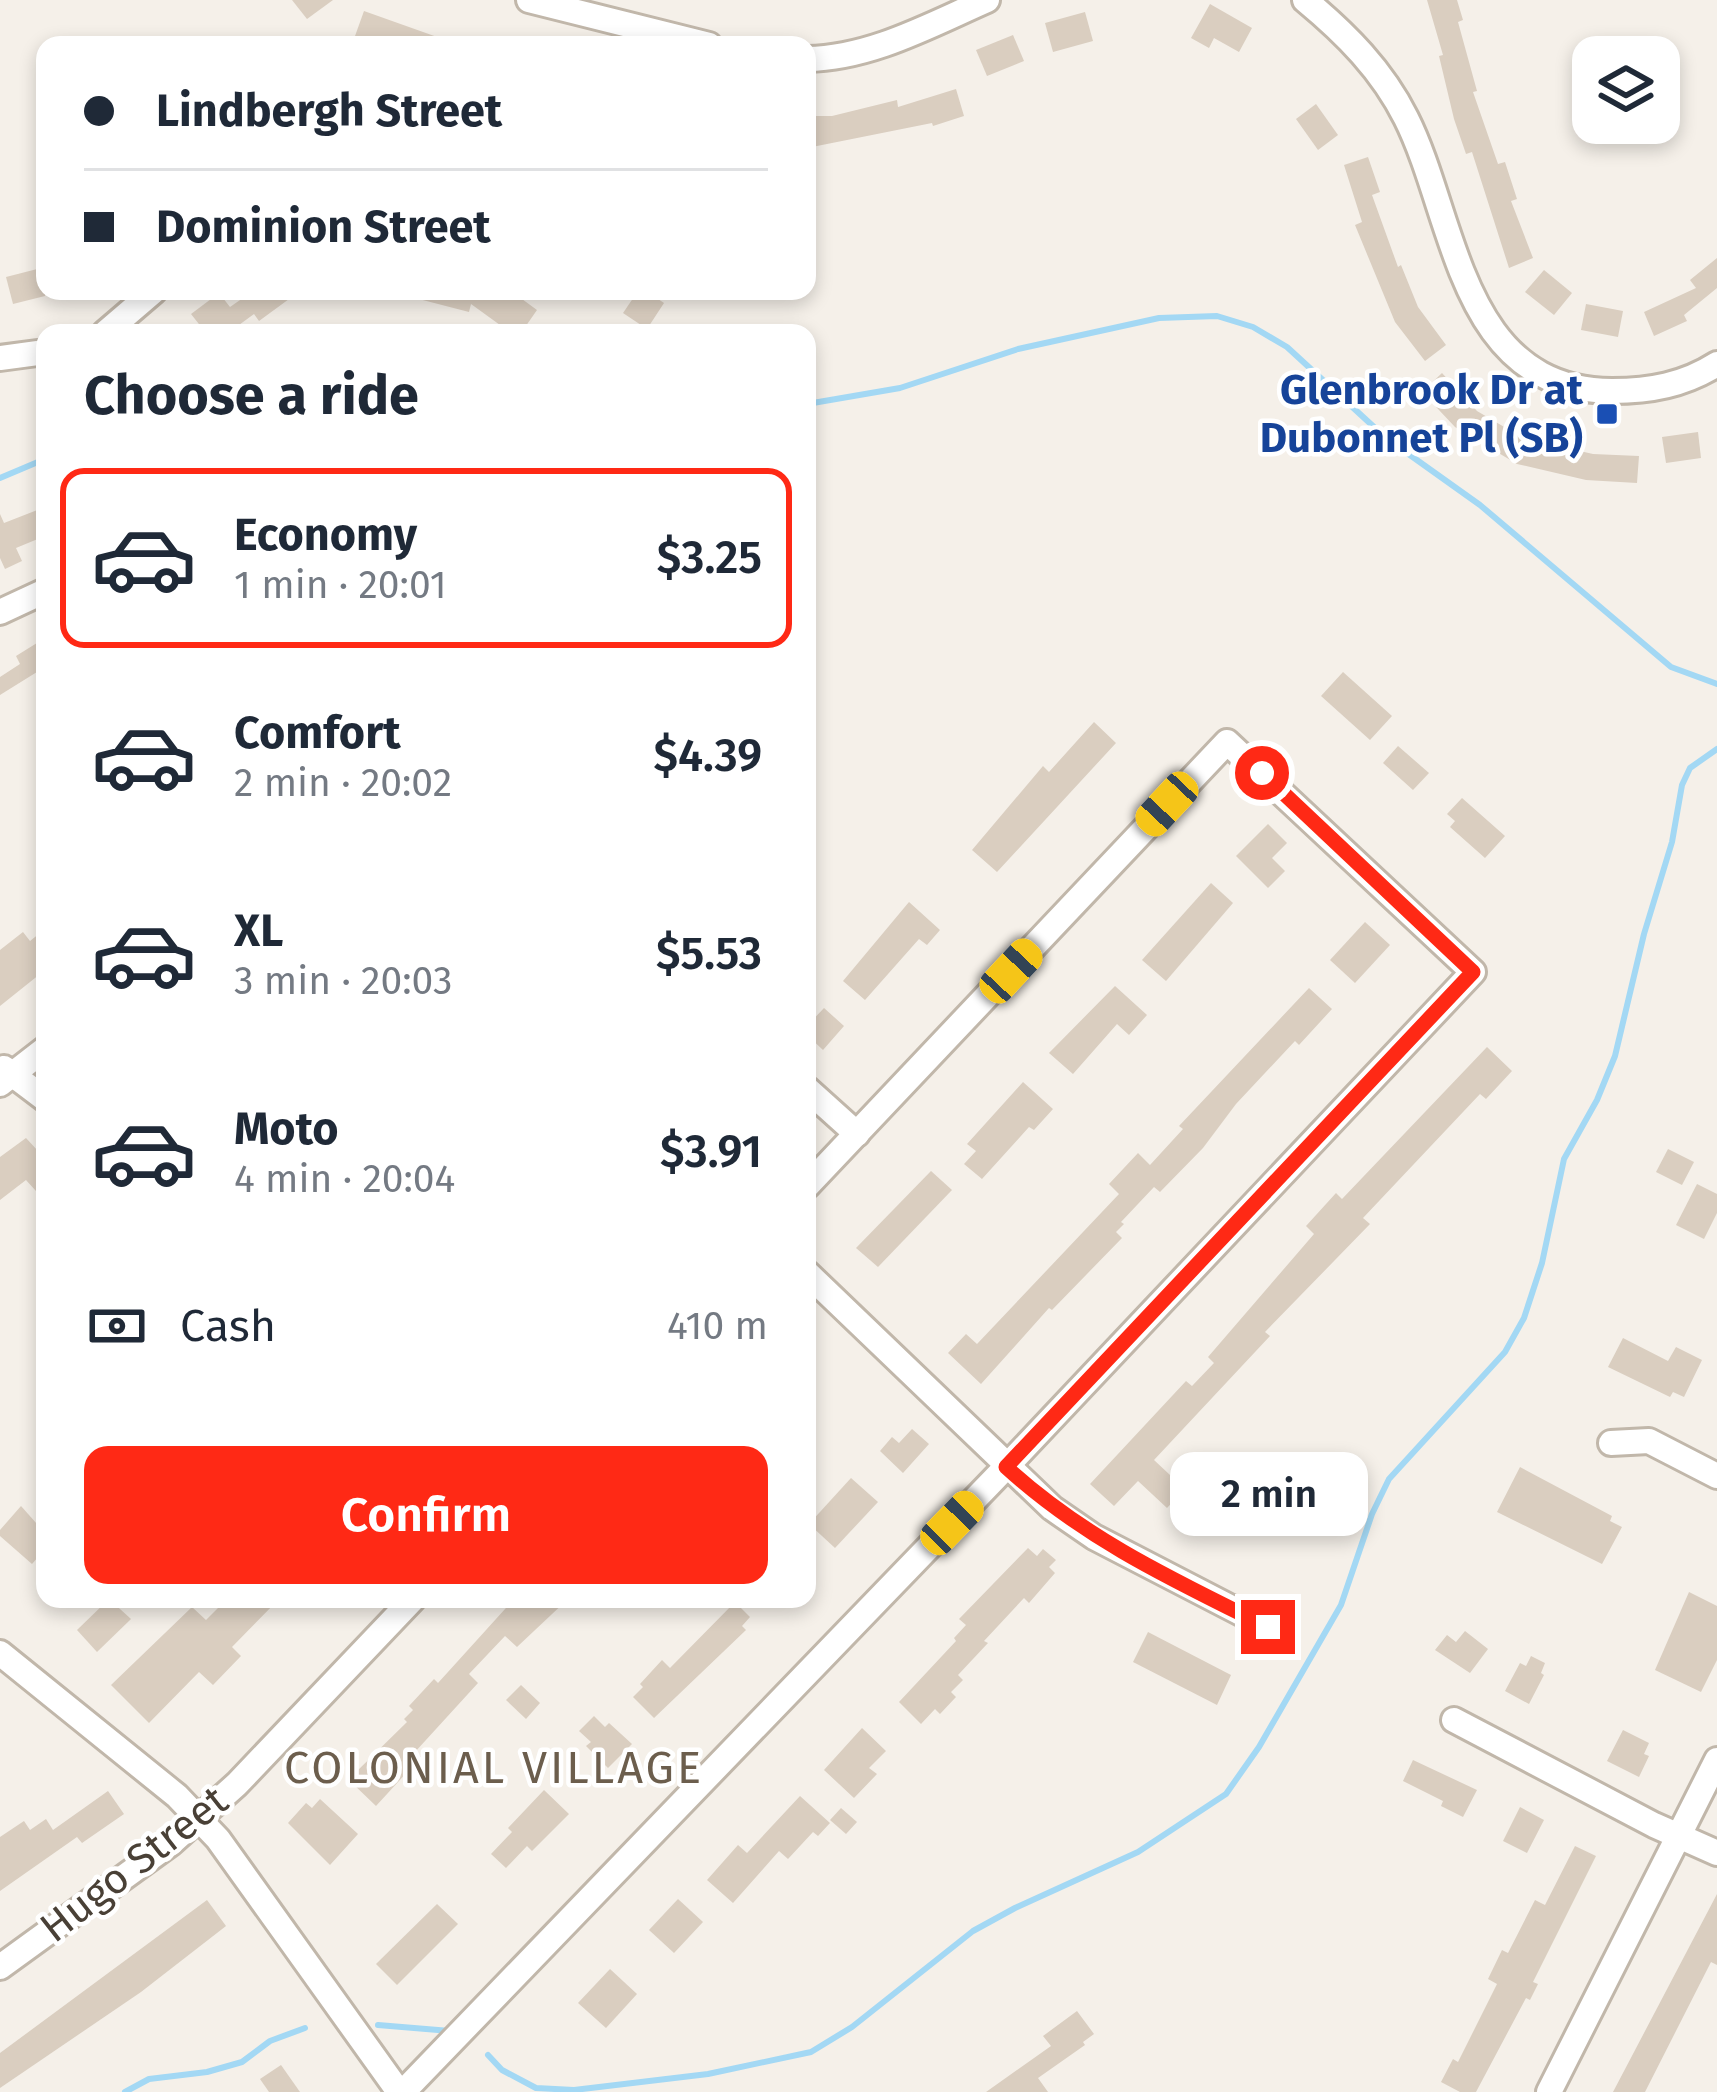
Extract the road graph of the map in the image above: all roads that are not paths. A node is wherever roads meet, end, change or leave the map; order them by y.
1 (529, 0) edge
2 (987, 0) edge
3 (1305, 0) edge
4 (673, 36) edge
5 (816, 58) edge
6 (144, 300) edge
7 (116, 324) edge
8 (36, 353) edge
9 (0, 358) edge
10 (1715, 372) edge
11 (36, 594) edge
12 (0, 612) edge
13 (36, 1054) edge
14 (4, 1074) edge
15 (36, 1094) edge
16 (816, 1097) edge
17 (857, 1134) junction
18 (816, 1177) edge
19 (816, 1282) edge
20 (1611, 1443) dead end
21 (1006, 1467) junction
22 (1717, 1476) edge
23 (403, 1608) edge
24 (1268, 1627) dead end
25 (0, 1653) edge
26 (1454, 1720) dead end
27 (1717, 1760) edge
28 (199, 1819) junction
29 (1679, 1834) junction
30 (1717, 1853) edge
31 (0, 1967) edge
32 (401, 2092) edge
33 (1549, 2092) edge

1 - 4 street
2 - 5 street
3 - 10 street
6 - 7 street
8 - 9 street
11 - 12 street
13 - 14 street
14 - 15 street
16 - 17 street
17 - 18 street
17 - 21 street
19 - 21 street
20 - 22 street
21 - 24 street
21 - 32 street
23 - 28 street, Hugo Street
25 - 28 street
26 - 29 street
27 - 29 street
28 - 31 street, Hugo Street
28 - 32 street
29 - 30 street
29 - 33 street

